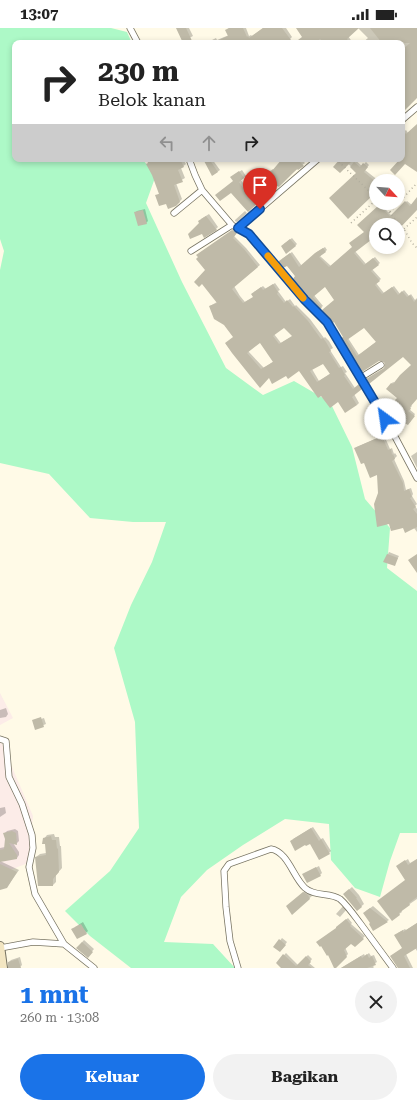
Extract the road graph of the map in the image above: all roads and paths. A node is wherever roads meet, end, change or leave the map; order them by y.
1 (130, 28) edge
2 (136, 40) edge
3 (417, 107) edge
4 (405, 117) edge
5 (190, 162) edge
6 (314, 162) edge
7 (339, 162) edge
8 (417, 183) edge
9 (202, 190) junction
10 (369, 192) edge
11 (369, 206) edge
12 (390, 212) joint
13 (174, 213) dead end
14 (417, 217) edge
15 (395, 218) edge
16 (351, 223) dead end
17 (232, 225) junction
18 (238, 228) junction
19 (405, 228) edge
20 (405, 231) edge
21 (417, 248) edge
22 (191, 251) dead end
23 (381, 365) dead end
24 (360, 378) junction
25 (417, 478) edge
26 (0, 739) edge
27 (64, 944) junction
28 (0, 947) edge
29 (3, 968) edge
30 (94, 968) edge
31 (238, 968) edge
32 (393, 968) edge

1 - 2 street
3 - 4 street
5 - 9 street
6 - 18 street
7 - 10 path
8 - 12 path
9 - 13 street
9 - 17 street
11 - 16 path
12 - 15 path
14 - 19 path
17 - 18 street
17 - 22 street
18 - 24 street
20 - 21 path
23 - 24 street
24 - 25 street
26 - 27 street
27 - 28 street
27 - 30 street
28 - 29 main road
31 - 32 street

